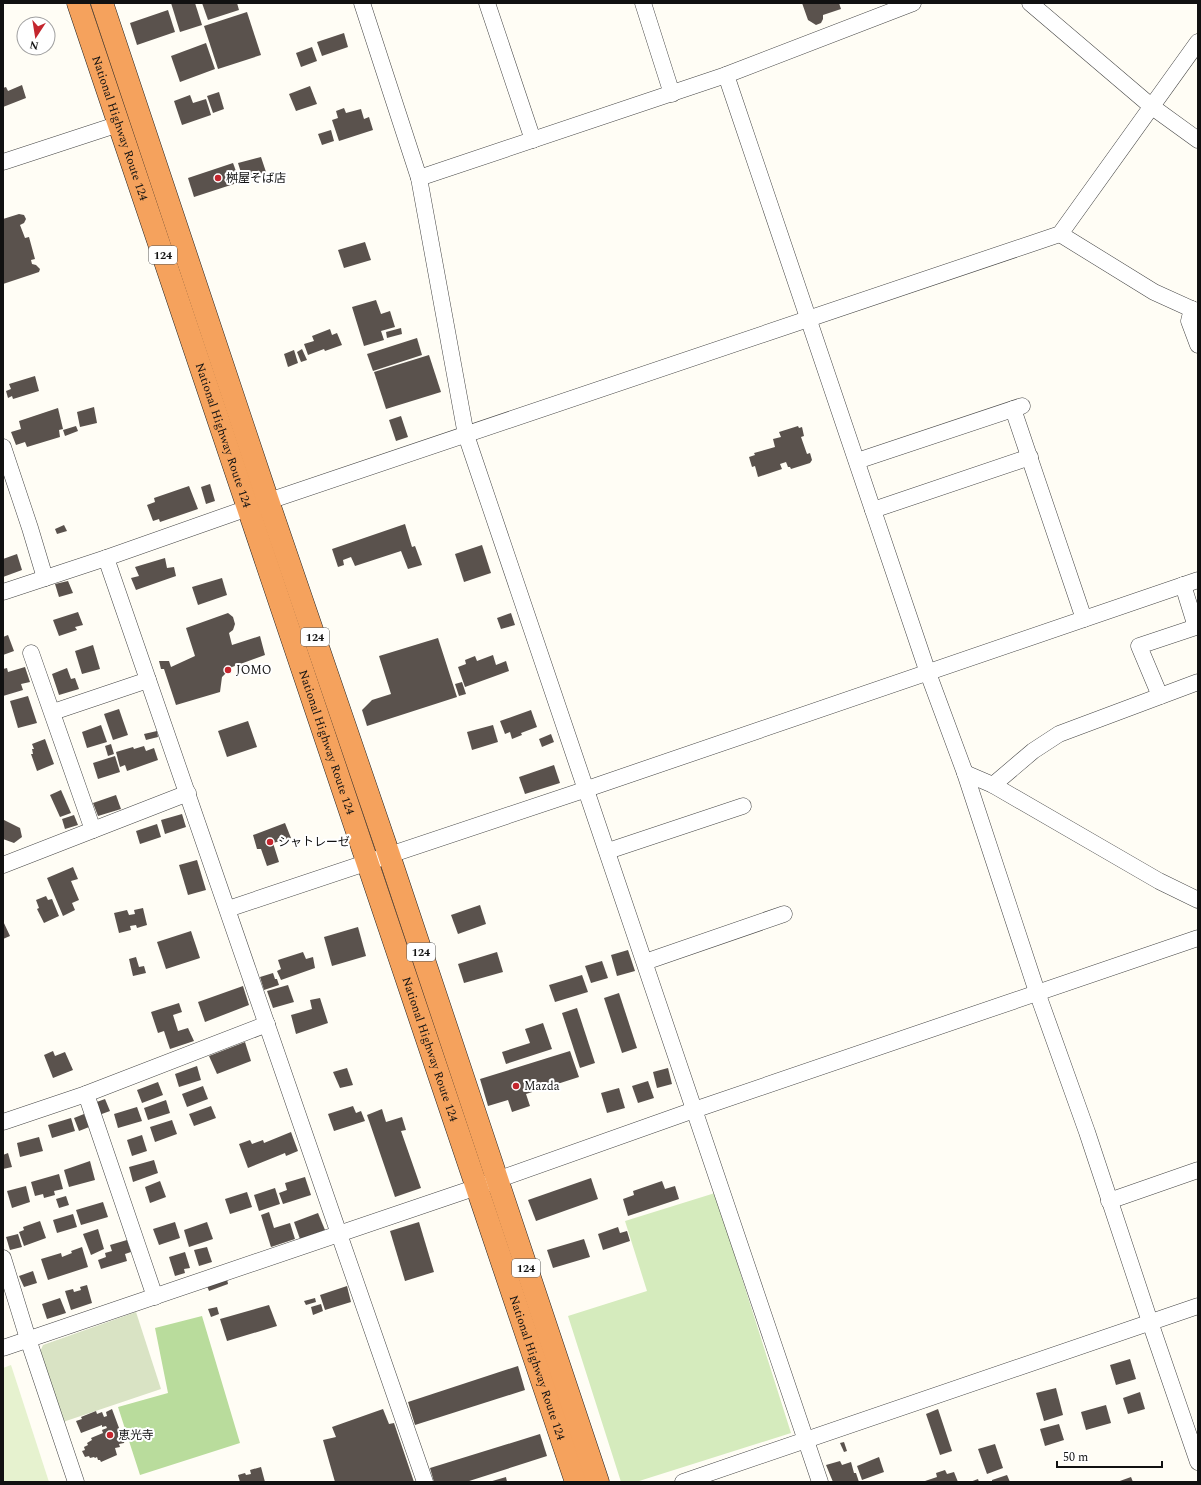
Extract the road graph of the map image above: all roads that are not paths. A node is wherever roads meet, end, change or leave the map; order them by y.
1 (78, 3) edge
2 (102, 3) edge
3 (362, 3) edge
4 (487, 3) edge
5 (643, 3) edge
6 (913, 3) edge
7 (1030, 3) edge
8 (1198, 42) edge
9 (726, 75) junction
10 (672, 94) junction
11 (1151, 106) junction
12 (119, 124) junction
13 (532, 140) junction
14 (1198, 140) edge
15 (3, 162) edge
16 (419, 178) junction
17 (1060, 234) junction
18 (1195, 310) edge
19 (808, 319) junction
20 (1198, 345) edge
21 (466, 435) junction
22 (3, 447) edge
23 (1030, 457) junction
24 (857, 461) junction
25 (7, 473) edge
26 (258, 505) junction
27 (873, 510) junction
28 (106, 558) junction
29 (45, 578) junction
30 (1191, 582) edge
31 (3, 592) edge
32 (1084, 619) junction
33 (31, 653) dead end
34 (928, 673) junction
35 (148, 680) junction
36 (1198, 682) edge
37 (1160, 696) junction
38 (53, 712) junction
39 (965, 773) junction
40 (994, 785) junction
41 (587, 789) junction
42 (188, 793) junction
43 (743, 806) dead end
44 (93, 830) junction
45 (608, 851) junction
46 (389, 856) junction
47 (367, 862) junction
48 (3, 865) edge
49 (1198, 900) edge
50 (228, 909) junction
51 (784, 914) dead end
52 (1198, 938) edge
53 (645, 962) junction
54 (1037, 992) junction
55 (267, 1024) junction
56 (86, 1094) junction
57 (694, 1110) junction
58 (3, 1122) edge
59 (1198, 1170) edge
60 (487, 1183) junction
61 (1109, 1201) junction
62 (339, 1234) junction
63 (3, 1258) edge
64 (155, 1297) junction
65 (1198, 1306) edge
66 (1150, 1322) junction
67 (28, 1339) junction
68 (3, 1348) edge
69 (806, 1440) junction
70 (1198, 1462) edge
71 (76, 1482) edge
72 (426, 1482) edge
73 (576, 1482) edge
74 (598, 1482) edge
75 (682, 1482) edge
76 (820, 1482) edge

1 - 12 highway, National Highway Route 124 / 124
2 - 26 highway, National Highway Route 124 / 124
3 - 16 street
4 - 13 street
5 - 10 street
6 - 9 street
7 - 11 street
8 - 11 street
9 - 10 street
9 - 19 street
10 - 13 street
11 - 14 street
11 - 17 street
12 - 15 street
12 - 26 highway, National Highway Route 124 / 124
13 - 16 street
16 - 21 street
17 - 18 street
17 - 19 street
18 - 20 street
19 - 21 street
19 - 24 street
21 - 26 street
21 - 41 street
22 - 25 street
23 - 24 street
23 - 27 street
23 - 32 street
24 - 27 street
25 - 29 street
26 - 28 street
26 - 46 highway, National Highway Route 124 / 124
26 - 47 highway, National Highway Route 124 / 124
27 - 34 street
28 - 29 street
28 - 35 street
29 - 31 street
30 - 32 street
30 - 37 street
32 - 34 street
33 - 38 street
34 - 39 street
34 - 41 street
35 - 38 street
35 - 42 street
36 - 37 street
37 - 40 street
38 - 44 street
39 - 40 street
39 - 54 street
40 - 49 street
41 - 45 street
41 - 46 street
42 - 44 street
42 - 50 street
43 - 45 street
44 - 48 street
45 - 53 street
46 - 47 street
46 - 60 highway, National Highway Route 124 / 124
47 - 50 street
47 - 60 highway, National Highway Route 124 / 124
50 - 55 street
51 - 53 street
52 - 54 street
53 - 57 street
54 - 57 street
54 - 61 street
55 - 56 street
55 - 62 street
56 - 58 street
56 - 64 street
57 - 60 street
57 - 69 street
59 - 61 street
60 - 62 street
60 - 73 highway, National Highway Route 124 / 124
60 - 74 highway, National Highway Route 124 / 124
61 - 66 street
62 - 64 street
62 - 72 street
63 - 67 street
64 - 67 street
65 - 66 street
66 - 69 street
66 - 70 street
67 - 68 street
67 - 71 street
69 - 75 street
69 - 76 street

